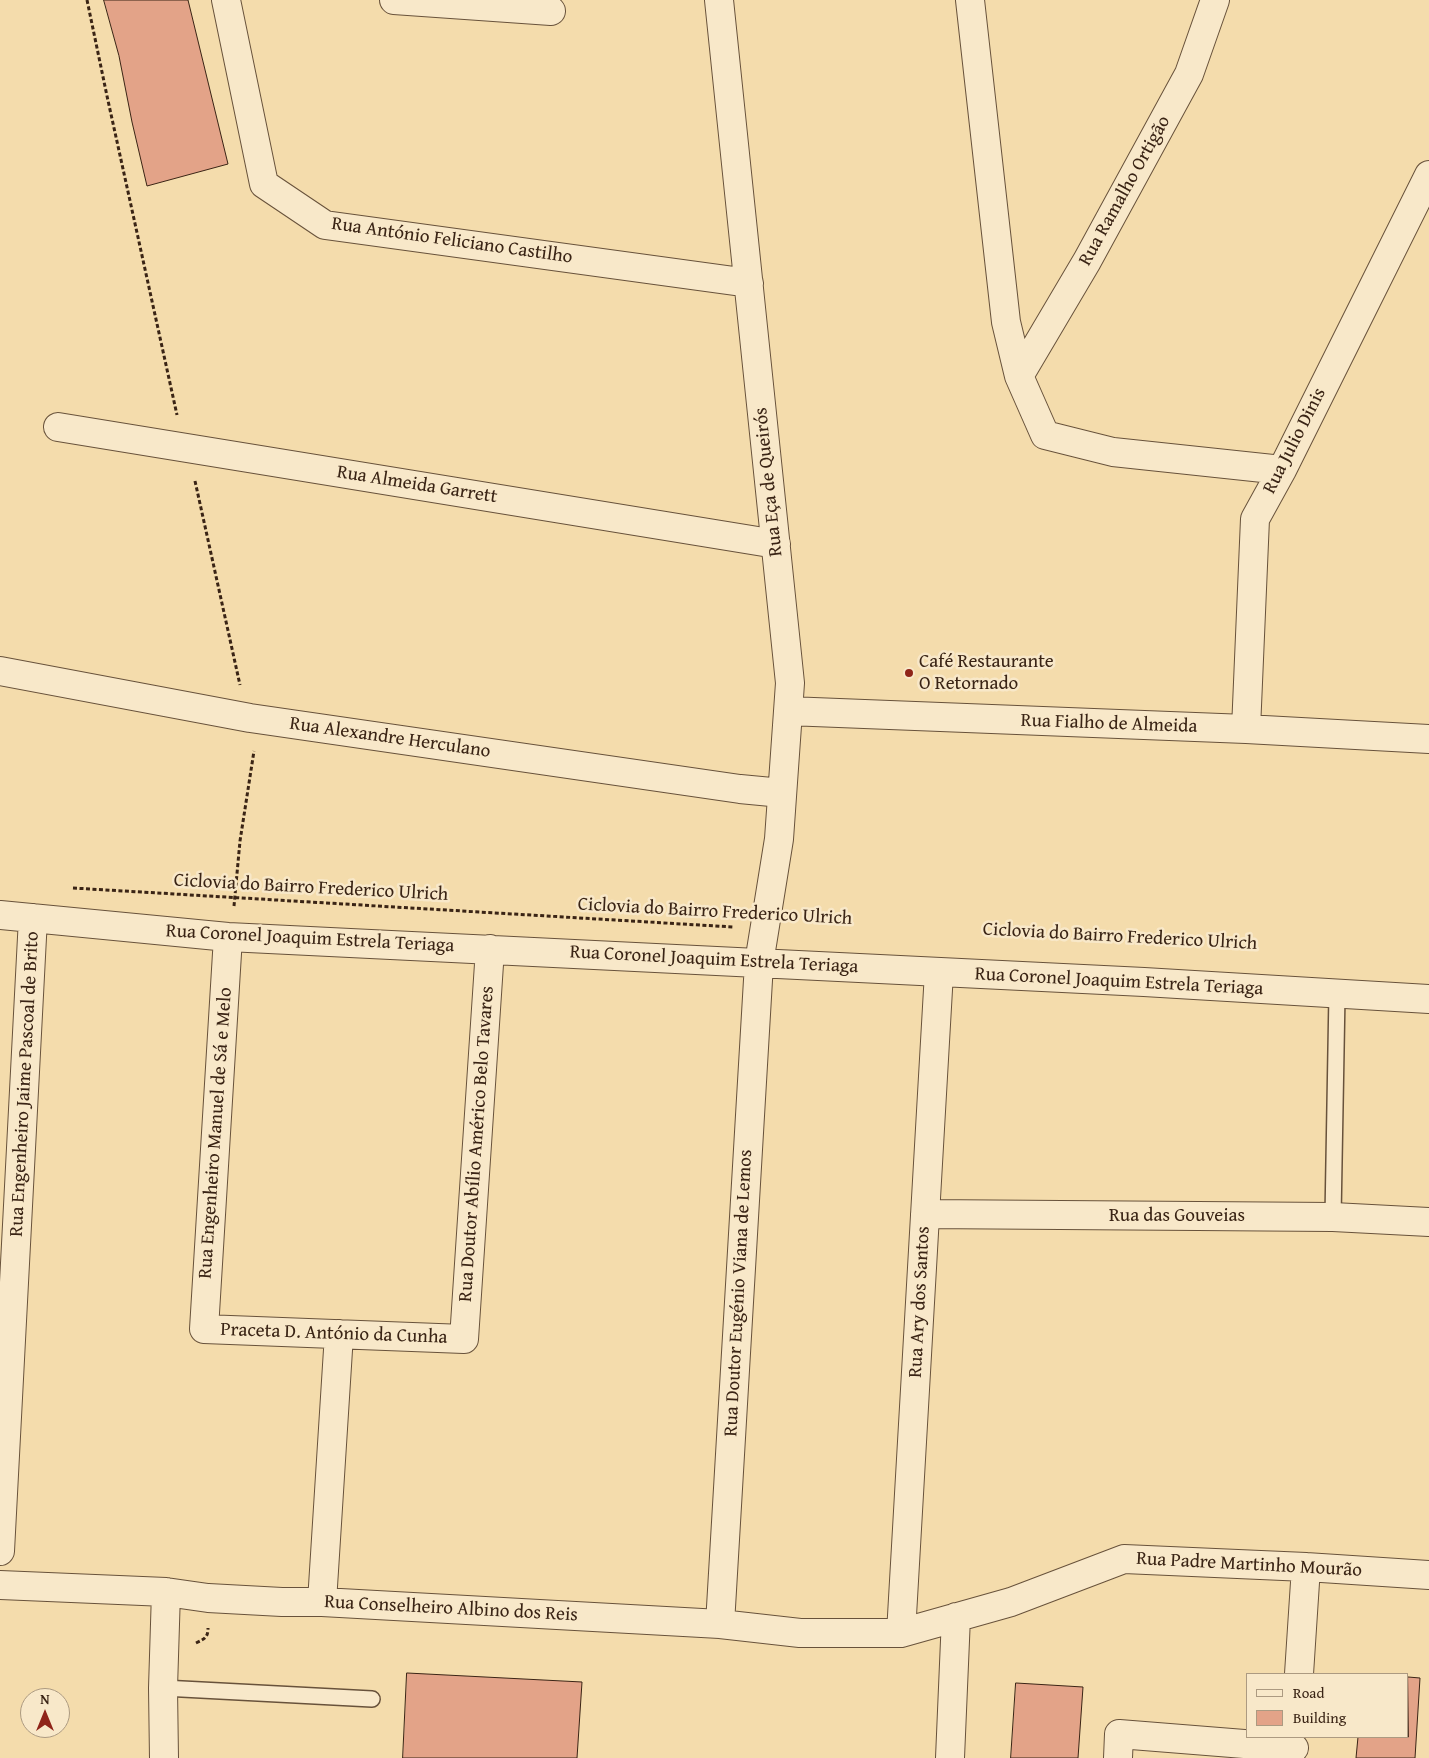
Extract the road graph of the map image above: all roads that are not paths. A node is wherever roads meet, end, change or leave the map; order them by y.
1 (226, 0) edge
2 (394, 0) edge
3 (719, 0) edge
4 (970, 0) edge
5 (1215, 0) edge
6 (551, 11) dead end
7 (1429, 175) edge
8 (749, 283) junction
9 (1020, 376) junction
10 (58, 427) dead end
11 (1282, 470) junction
12 (776, 544) junction
13 (0, 671) edge
14 (788, 711) junction
15 (1246, 729) junction
16 (1429, 739) edge
17 (782, 793) junction
18 (0, 915) edge
19 (33, 918) junction
20 (228, 936) junction
21 (490, 949) junction
22 (759, 963) junction
23 (939, 972) junction
24 (1337, 994) junction
25 (1429, 1000) edge
26 (925, 1214) junction
27 (1332, 1217) junction
28 (1429, 1222) edge
29 (204, 1329) joint
30 (339, 1334) junction
31 (464, 1339) joint
32 (0, 1551) edge
33 (1306, 1567) junction
34 (1429, 1575) edge
35 (0, 1585) edge
36 (166, 1592) junction
37 (322, 1602) junction
38 (956, 1617) junction
39 (720, 1624) junction
40 (901, 1633) junction
41 (1299, 1673) edge
42 (163, 1688) junction
43 (372, 1699) dead end
44 (1294, 1748) edge
45 (164, 1758) edge
46 (950, 1758) edge
47 (1118, 1758) edge

1 - 8 street, Rua António Feliciano Castilho
2 - 6 street
3 - 8 street, Rua Eça de Queirós
4 - 9 street
5 - 9 street, Rua Ramalho Ortigão
7 - 11 street, Rua Julio Dinis
8 - 12 street, Rua Eça de Queirós
9 - 11 street
10 - 12 street, Rua Almeida Garrett
11 - 15 street, Rua Julio Dinis
12 - 14 street, Rua Eça de Queirós
13 - 17 street, Rua Alexandre Herculano
14 - 15 street, Rua Fialho de Almeida
14 - 17 street, Rua Eça de Queirós
15 - 16 street, Rua Fialho de Almeida
17 - 22 street, Rua Eça de Queirós
18 - 19 street, Rua Coronel Joaquim Estrela Teriaga
19 - 20 street, Rua Coronel Joaquim Estrela Teriaga
19 - 32 street, Rua Engenheiro Jaime Pascoal de Brito
20 - 21 street, Rua Coronel Joaquim Estrela Teriaga
20 - 29 street, Rua Engenheiro Manuel de Sá e Melo
21 - 22 street, Rua Coronel Joaquim Estrela Teriaga
21 - 31 street, Rua Doutor Abílio Américo Belo Tavares
22 - 23 street, Rua Coronel Joaquim Estrela Teriaga
22 - 39 street, Rua Doutor Eugénio Viana de Lemos
23 - 24 street, Rua Coronel Joaquim Estrela Teriaga
23 - 26 street, Rua Ary dos Santos
24 - 25 street, Rua Coronel Joaquim Estrela Teriaga
24 - 27 lane
26 - 27 street, Rua das Gouveias
26 - 40 street, Rua Ary dos Santos
27 - 28 street, Rua das Gouveias
29 - 30 street, Praceta D. António da Cunha
30 - 31 street, Praceta D. António da Cunha
30 - 37 street
33 - 34 street, Rua Padre Martinho Mourão
33 - 38 street, Rua Padre Martinho Mourão
33 - 41 street
35 - 36 street, Rua Conselheiro Albino dos Reis
36 - 37 street, Rua Conselheiro Albino dos Reis
36 - 42 street
37 - 39 street, Rua Conselheiro Albino dos Reis
38 - 40 street, Rua Padre Martinho Mourão
38 - 46 street
39 - 40 street, Rua Conselheiro Albino dos Reis
42 - 43 lane
42 - 45 street
44 - 47 street

